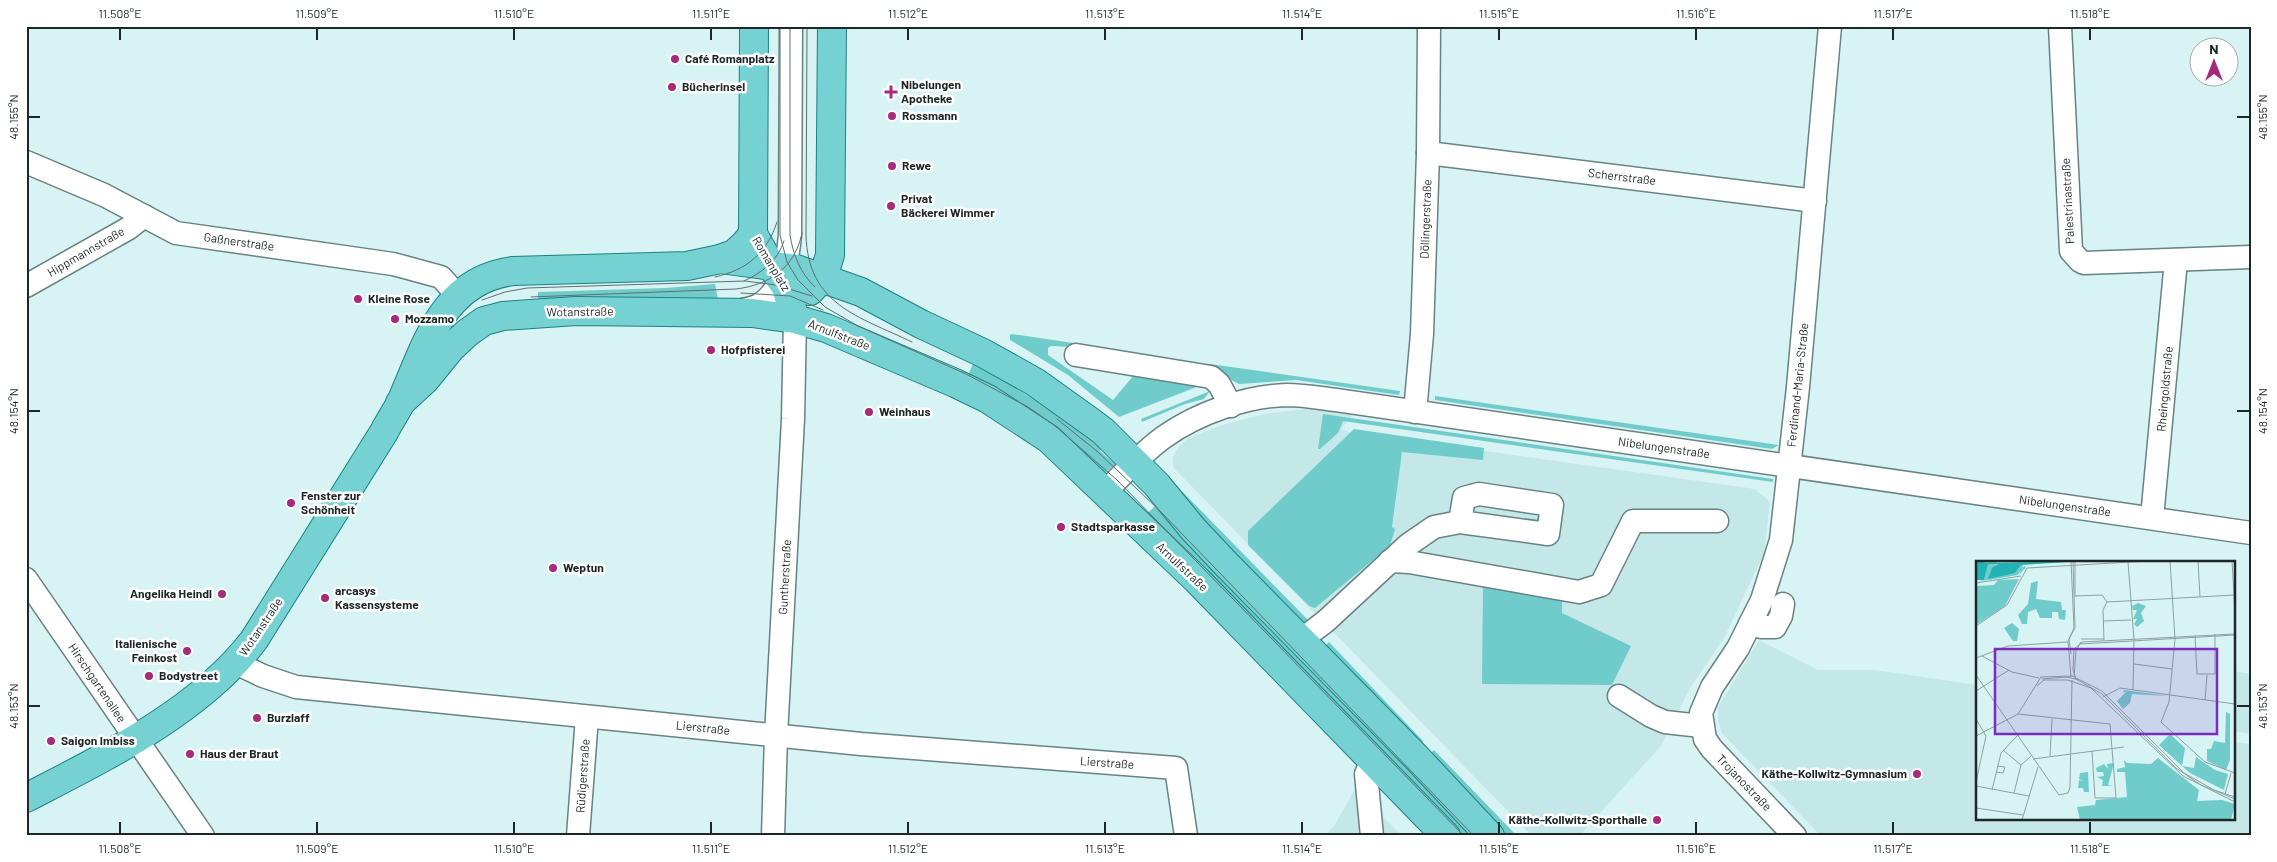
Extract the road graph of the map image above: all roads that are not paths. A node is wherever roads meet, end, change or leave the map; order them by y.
1 (754, 26) edge
2 (780, 26) edge
3 (791, 26) edge
4 (832, 26) edge
5 (1429, 26) edge
6 (1830, 26) edge
7 (2060, 26) edge
8 (1428, 153) junction
9 (26, 162) edge
10 (1815, 200) junction
11 (144, 216) junction
12 (752, 234) junction
13 (832, 234) junction
14 (2251, 257) edge
15 (720, 259) junction
16 (2176, 260) junction
17 (785, 268) junction
18 (26, 286) edge
19 (861, 292) junction
20 (458, 296) junction
21 (734, 312) junction
22 (795, 318) junction
23 (1076, 355) dead end
24 (400, 403) junction
25 (1231, 406) junction
26 (1415, 412) junction
27 (1135, 462) junction
28 (1790, 466) junction
29 (1105, 492) junction
30 (2152, 518) junction
31 (1717, 521) dead end
32 (1460, 522) dead end
33 (2251, 533) edge
34 (1390, 561) junction
35 (26, 579) edge
36 (1782, 604) dead end
37 (1750, 624) junction
38 (1301, 640) junction
39 (236, 663) junction
40 (1619, 696) dead end
41 (587, 717) junction
42 (1701, 726) junction
43 (776, 736) junction
44 (135, 738) junction
45 (1372, 760) junction
46 (26, 798) edge
47 (203, 836) edge
48 (578, 836) edge
49 (774, 836) edge
50 (1186, 836) edge
51 (1372, 836) edge
52 (1446, 836) edge
53 (1490, 836) edge
54 (1795, 836) edge

1 - 12 main road, Romanplatz
2 - 17 street
3 - 17 street
4 - 13 main road, Romanplatz
5 - 8 street, Döllingerstraße
6 - 10 street, Ferdinand-Maria-Straße
7 - 16 street, Palestrinastraße
8 - 10 street, Scherrstraße
8 - 26 street, Döllingerstraße
9 - 11 street, Gaßnerstraße
10 - 28 street, Ferdinand-Maria-Straße
11 - 18 street, Hippmannstraße
11 - 20 street, Gaßnerstraße
12 - 15 main road, Wotanstraße
12 - 17 main road, Romanplatz
13 - 17 main road, Romanplatz
13 - 19 main road
14 - 16 street, Palestrinastraße
15 - 17 main road, Wotanstraße
15 - 20 main road, Wotanstraße
16 - 30 street, Rheingoldstraße
17 - 19 main road
17 - 21 street
17 - 22 main road, Romanplatz
17 - 22 main road, Romanplatz
19 - 27 main road
20 - 24 main road, Wotanstraße
21 - 22 main road, Wotanstraße
21 - 24 main road, Wotanstraße
22 - 29 main road, Arnulfstraße
22 - 43 street, Guntherstraße
23 - 25 street
24 - 39 main road, Wotanstraße
25 - 26 street, Nibelungenstraße
25 - 27 street, Nibelungenstraße
26 - 28 street, Nibelungenstraße
27 - 29 street, Nibelungenstraße
27 - 38 main road
28 - 30 street, Nibelungenstraße
28 - 37 street, Ferdinand-Maria-Straße
29 - 45 main road, Arnulfstraße
30 - 33 street, Nibelungenstraße
31 - 34 street
32 - 34 street
34 - 38 street
35 - 44 street, Hirschgartenallee
36 - 37 street
37 - 42 street, Ferdinand-Maria-Straße
38 - 53 main road
39 - 41 street, Lierstraße
39 - 44 main road, Wotanstraße
40 - 42 street
41 - 43 street, Lierstraße
41 - 48 street, Rüdigerstraße
42 - 54 street, Trojanostraße
43 - 49 street, Guntherstraße
43 - 50 street, Lierstraße
44 - 46 main road, Wotanstraße
44 - 47 street, Hirschgartenallee
45 - 51 street
45 - 52 main road, Arnulfstraße

